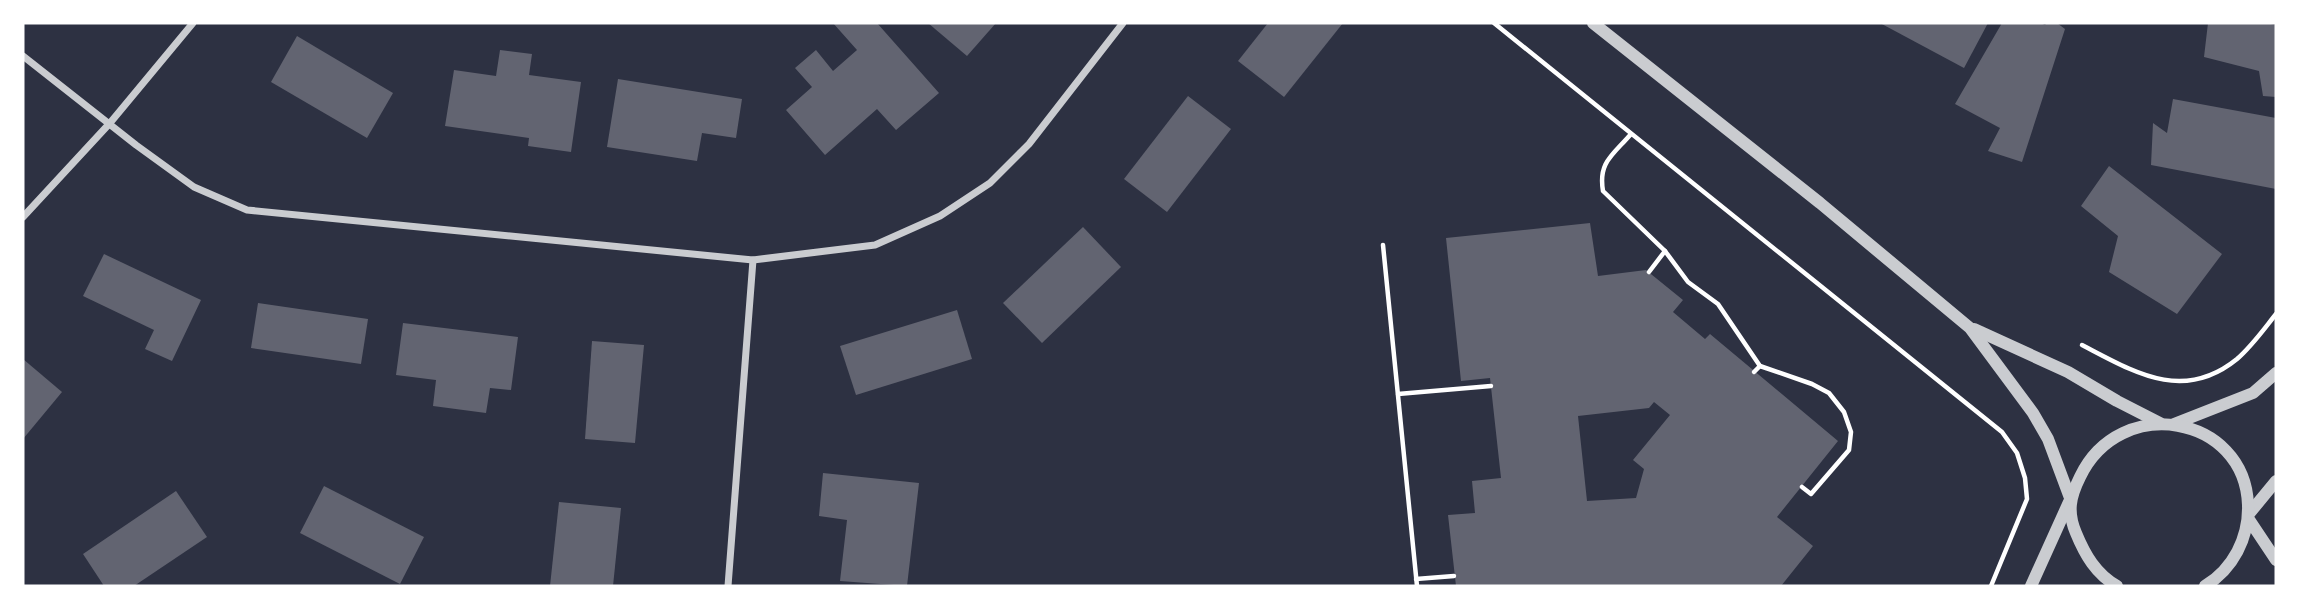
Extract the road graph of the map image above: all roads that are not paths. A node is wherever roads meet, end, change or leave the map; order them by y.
1 (193, 23) edge
2 (1124, 23) edge
3 (1593, 23) edge
4 (23, 56) edge
5 (110, 123) junction
6 (23, 217) edge
7 (753, 260) junction
8 (1970, 328) junction
9 (2276, 373) edge
10 (2167, 424) junction
11 (2276, 481) edge
12 (2070, 500) junction
13 (2248, 517) junction
14 (2276, 560) edge
15 (728, 586) edge
16 (2031, 586) edge
17 (2117, 586) edge
18 (2205, 586) edge

1 - 5 street
2 - 7 street
3 - 8 street
4 - 5 street
5 - 6 street
5 - 7 street
7 - 15 street
8 - 10 street
8 - 12 street
9 - 10 street
10 - 12 street
10 - 13 street
11 - 13 street
12 - 16 street
12 - 17 street
13 - 14 street
13 - 18 street

